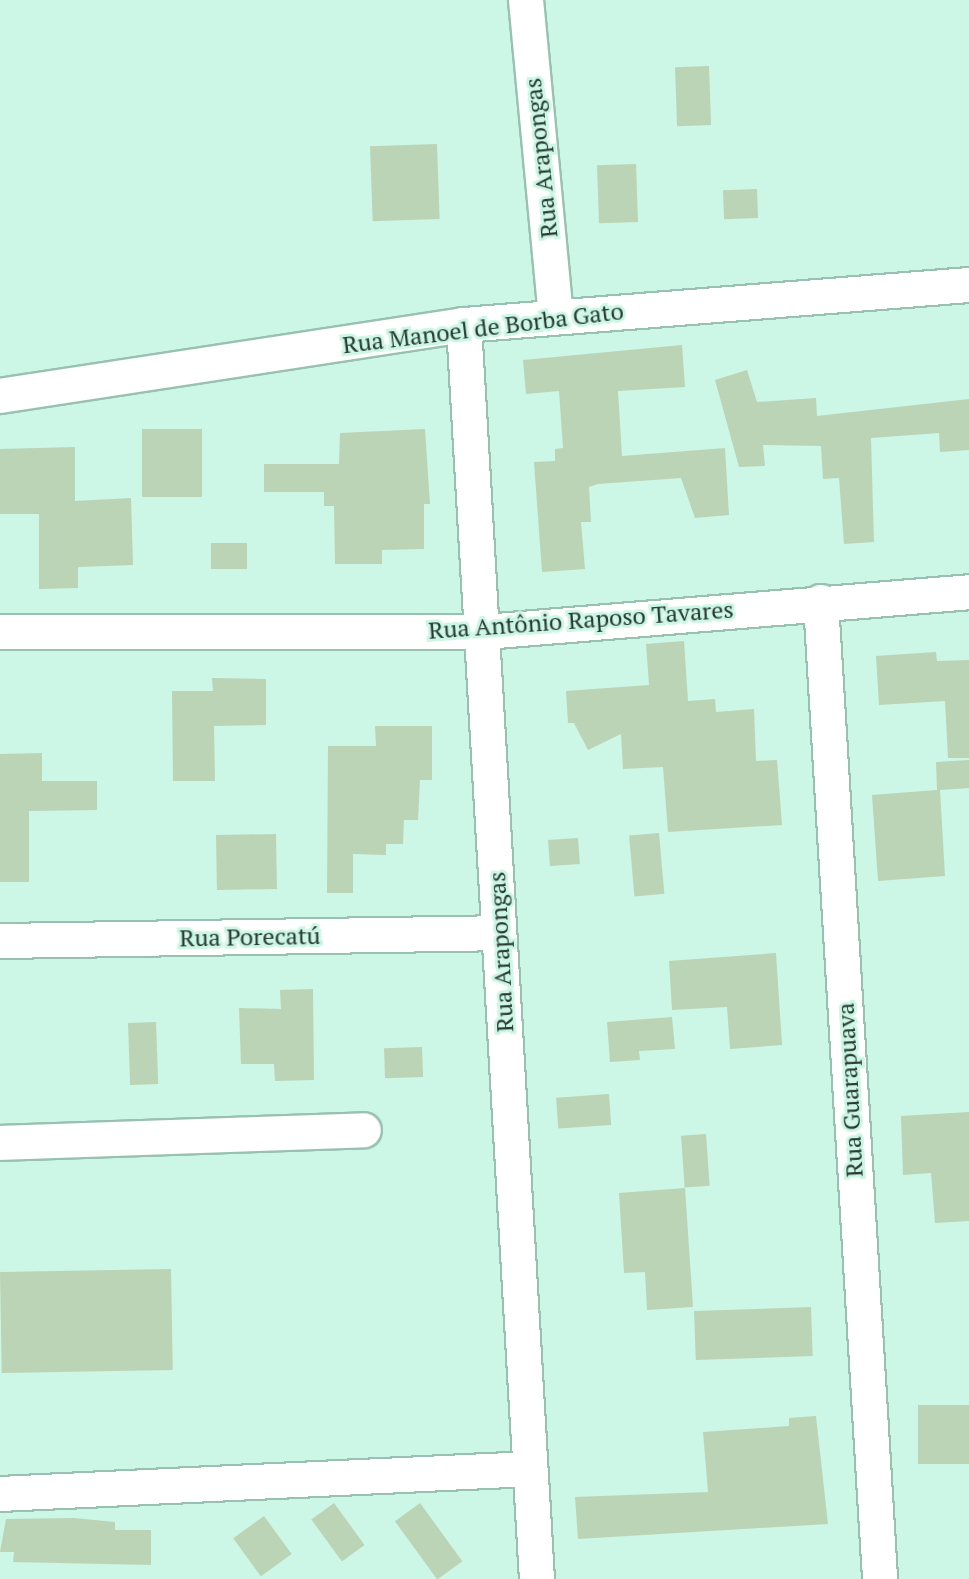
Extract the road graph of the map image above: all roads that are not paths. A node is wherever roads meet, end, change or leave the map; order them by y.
1 (526, 0) edge
2 (969, 285) edge
3 (556, 316) junction
4 (464, 325) junction
5 (0, 396) edge
6 (969, 592) edge
7 (821, 602) junction
8 (0, 632) edge
9 (485, 632) junction
10 (499, 933) junction
11 (0, 941) edge
12 (364, 1130) dead end
13 (0, 1143) edge
14 (530, 1469) junction
15 (0, 1494) edge
16 (537, 1579) edge
17 (880, 1579) edge

1 - 3 street, Rua Arapongas
2 - 3 street, Rua Manoel de Borba Gato
3 - 4 street, Rua Manoel de Borba Gato
4 - 5 street, Rua Manoel de Borba Gato
4 - 9 street, Rua Arapongas
6 - 7 street, Rua Antônio Raposo Tavares
7 - 9 street, Rua Antônio Raposo Tavares
7 - 17 street, Rua Guarapuava
8 - 9 street, Rua Antônio Raposo Tavares
9 - 10 street, Rua Arapongas
10 - 11 street, Rua Porecatú
10 - 14 street, Rua Arapongas
12 - 13 street
14 - 15 street
14 - 16 street, Rua Arapongas

